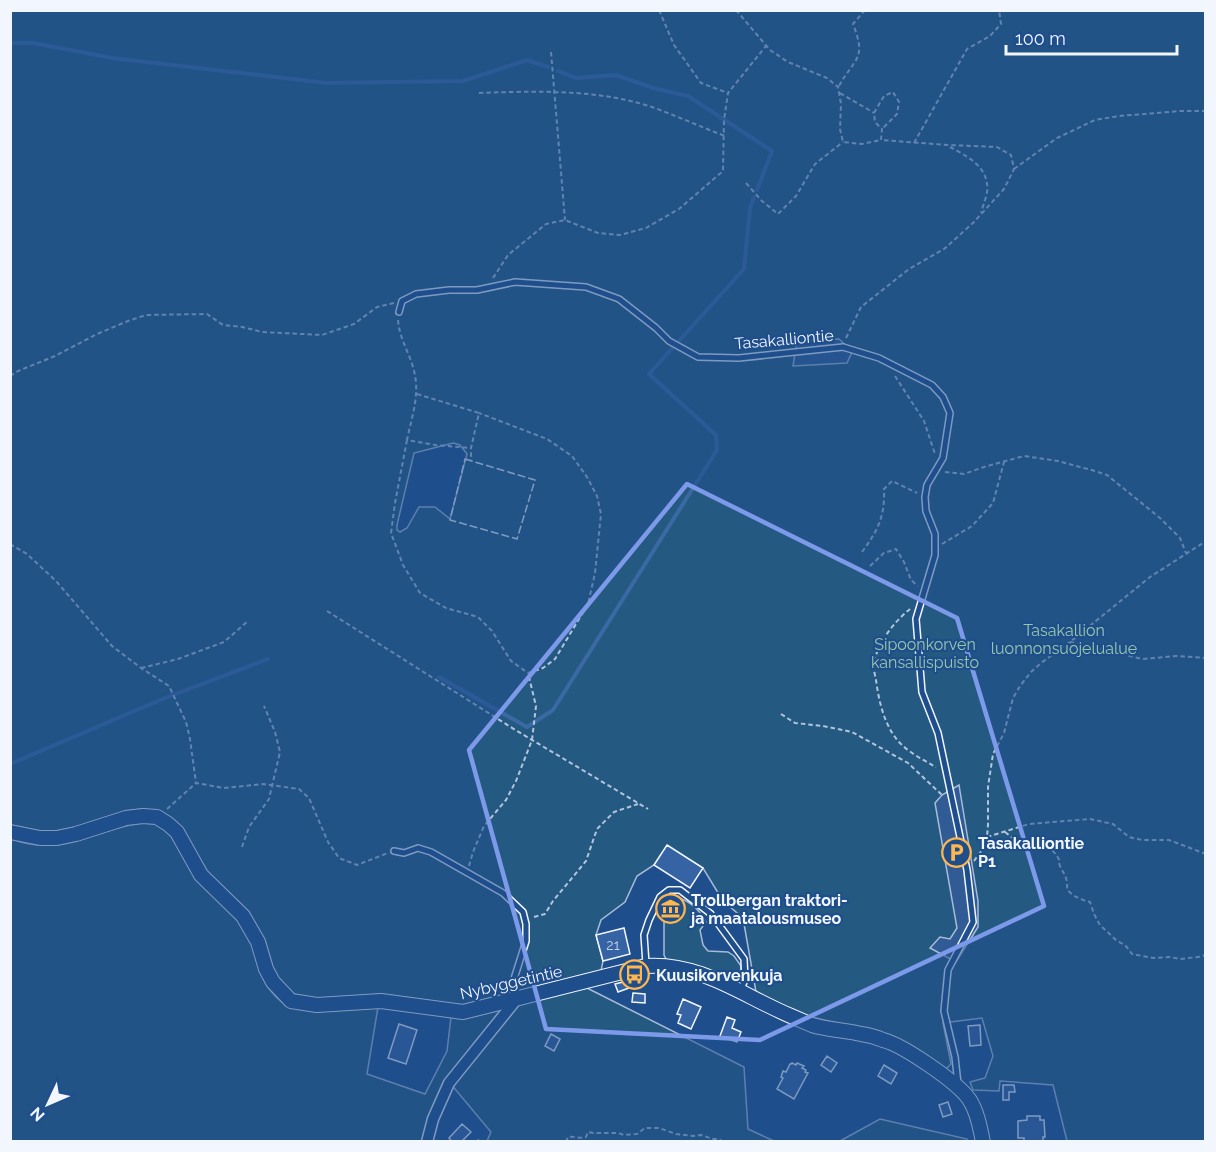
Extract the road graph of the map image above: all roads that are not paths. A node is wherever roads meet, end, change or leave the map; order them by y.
1 (399, 312) road end
2 (10, 832) edge
3 (394, 851) road end
4 (646, 966) junction
5 (741, 991) junction
6 (516, 1000) junction
7 (959, 1087) junction
8 (427, 1142) edge
9 (984, 1142) edge

1 - 7 lane, Tasakalliontie
2 - 6 street, Nybyggetintie
3 - 6 lane
4 - 5 street, Nybyggetintie
4 - 5 lane
4 - 6 street, Nybyggetintie
5 - 7 street, Nybyggetintie
6 - 8 street
7 - 9 street, Nybyggetintie

